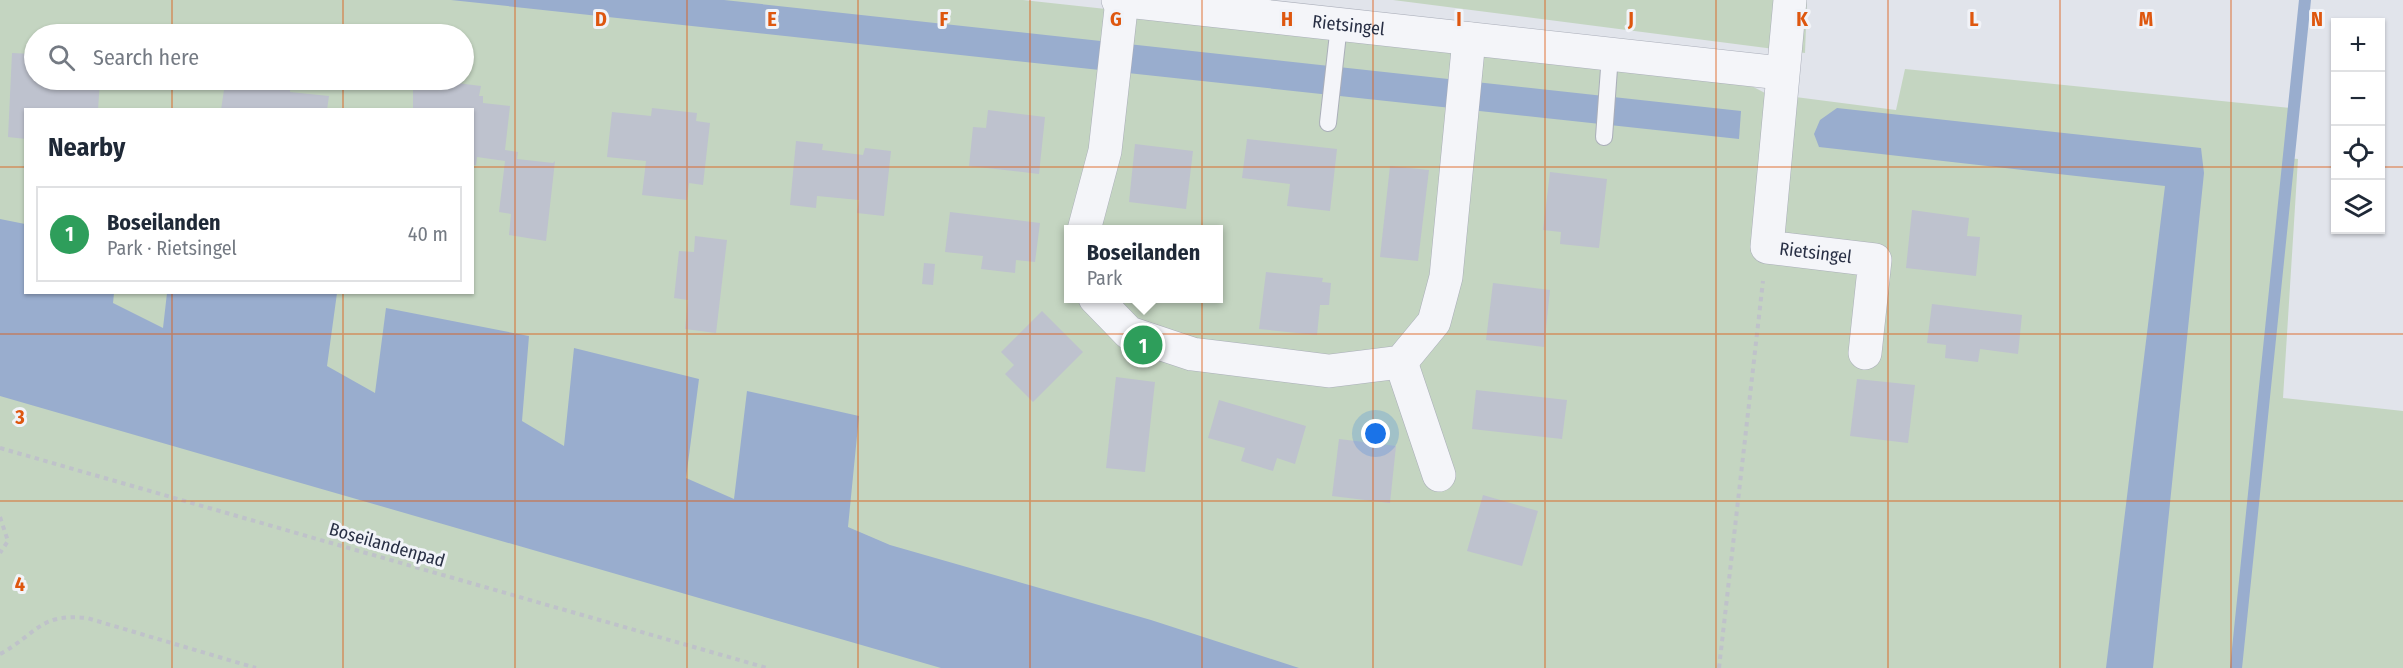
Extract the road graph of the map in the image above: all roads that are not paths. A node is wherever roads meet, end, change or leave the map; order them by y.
1 (1120, 0) edge
2 (1790, 0) edge
3 (1339, 25) junction
4 (1468, 39) junction
5 (1610, 55) junction
6 (1782, 73) junction
7 (1328, 123) dead end
8 (1604, 137) dead end
9 (1085, 225) edge
10 (1100, 303) edge
11 (1865, 353) dead end
12 (1401, 362) junction
13 (1438, 475) dead end

1 - 3 street, Rietsingel
1 - 9 street, Rietsingel
2 - 6 street, Rietsingel
3 - 4 street, Rietsingel
3 - 7 lane
4 - 5 street, Rietsingel
4 - 12 street
5 - 6 street, Rietsingel
5 - 8 lane
6 - 11 street, Rietsingel
10 - 12 street
12 - 13 street

